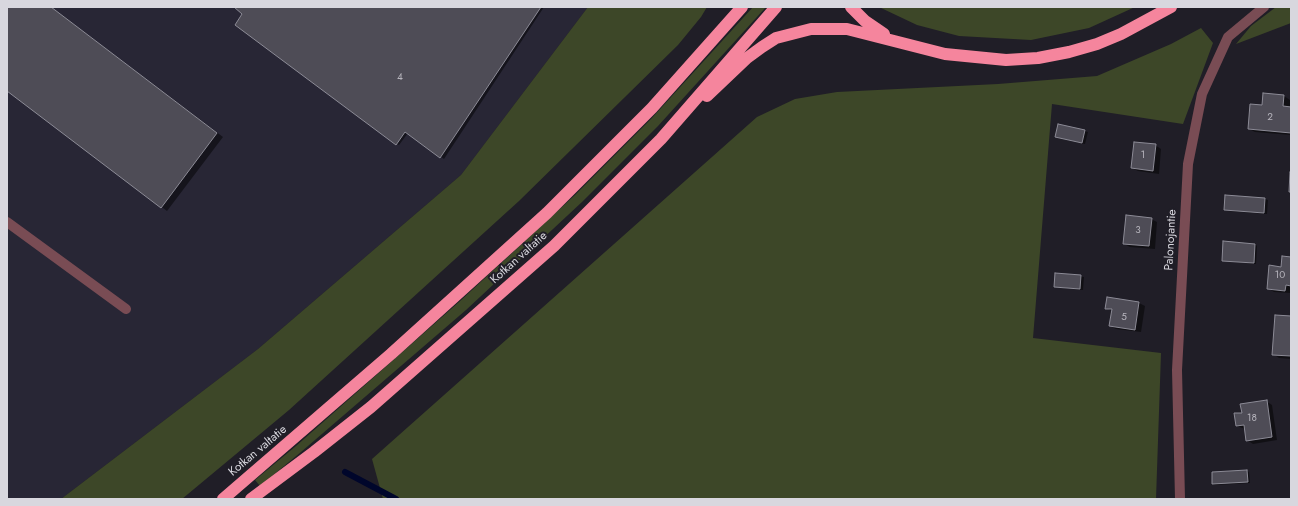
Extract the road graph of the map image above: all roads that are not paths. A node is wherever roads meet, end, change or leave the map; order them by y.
1 (733, 7) edge
2 (742, 7) edge
3 (776, 7) edge
4 (851, 7) edge
5 (1171, 7) edge
6 (1264, 7) edge
7 (901, 42) junction
8 (699, 56) junction
9 (661, 139) junction
10 (7, 222) edge
11 (126, 309) dead end
12 (223, 499) edge
13 (251, 499) edge
14 (1180, 499) edge

1 - 8 highway
2 - 8 highway, Kotkan valtatie
3 - 9 highway, Kotkan valtatie
4 - 7 highway
5 - 7 highway
6 - 14 street, Palonojantie
7 - 9 highway
8 - 12 highway, Kotkan valtatie
9 - 13 highway, Kotkan valtatie
10 - 11 street

